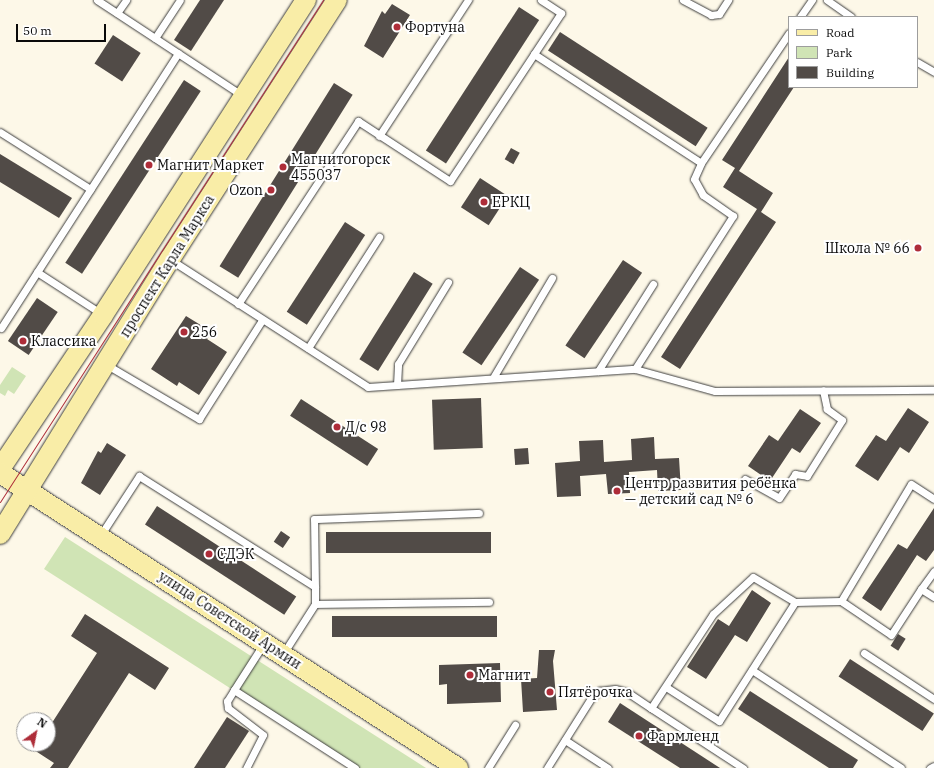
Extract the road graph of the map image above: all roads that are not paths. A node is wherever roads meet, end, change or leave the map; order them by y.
1 (97, 0) edge
2 (126, 0) edge
3 (180, 0) edge
4 (306, 0) edge
5 (337, 0) edge
6 (468, 0) edge
7 (541, 0) edge
8 (683, 0) edge
9 (728, 0) edge
10 (812, 0) edge
11 (827, 0) edge
12 (551, 3) edge
13 (117, 13) junction
14 (801, 16) edge
15 (850, 16) edge
16 (788, 34) edge
17 (155, 38) junction
18 (178, 53) junction
19 (534, 54) junction
20 (918, 63) edge
21 (934, 72) edge
22 (244, 96) junction
23 (0, 132) edge
24 (379, 136) junction
25 (701, 163) junction
26 (90, 189) junction
27 (379, 237) dead end
28 (170, 259) junction
29 (37, 272) junction
30 (552, 278) dead end
31 (448, 282) dead end
32 (653, 284) dead end
33 (238, 304) junction
34 (104, 315) junction
35 (262, 320) junction
36 (1, 328) edge
37 (308, 348) junction
38 (105, 364) junction
39 (635, 369) junction
40 (598, 371) junction
41 (494, 376) junction
42 (397, 385) junction
43 (823, 390) junction
44 (934, 390) edge
45 (0, 469) edge
46 (0, 473) edge
47 (745, 479) dead end
48 (28, 490) junction
49 (934, 499) edge
50 (479, 513) dead end
51 (0, 534) edge
52 (100, 536) junction
53 (934, 571) edge
54 (315, 587) junction
55 (921, 589) junction
56 (934, 597) edge
57 (841, 601) junction
58 (489, 602) dead end
59 (795, 602) junction
60 (315, 604) junction
61 (264, 642) junction
62 (864, 653) dead end
63 (283, 654) junction
64 (752, 670) junction
65 (666, 687) junction
66 (234, 690) junction
67 (934, 699) edge
68 (650, 708) junction
69 (515, 725) dead end
70 (565, 740) junction
71 (934, 766) edge
72 (246, 768) edge
73 (355, 768) edge
74 (458, 768) edge
75 (488, 768) edge
76 (547, 768) edge
77 (608, 768) edge
78 (743, 768) edge
79 (901, 768) edge
80 (930, 768) edge

1 - 13 lane
2 - 13 lane
3 - 17 lane
4 - 22 main road, проспект Карла Маркса
5 - 28 main road, проспект Карла Маркса
6 - 24 lane
7 - 12 lane
8 - 9 lane
10 - 14 lane
11 - 15 lane
12 - 19 lane
13 - 17 lane
16 - 25 lane
17 - 18 lane
18 - 22 lane
18 - 26 lane
19 - 24 lane
19 - 25 lane
20 - 21 lane
22 - 34 main road, проспект Карла Маркса
23 - 26 lane
24 - 33 lane
25 - 39 lane
26 - 29 lane
27 - 37 lane
28 - 33 lane
28 - 38 main road, проспект Карла Маркса
29 - 34 lane
29 - 36 lane
30 - 41 lane
31 - 42 lane
32 - 40 lane
33 - 35 lane
34 - 45 main road, проспект Карла Маркса
35 - 37 lane
35 - 38 lane
37 - 42 lane
38 - 48 main road, проспект Карла Маркса
39 - 40 lane
39 - 43 lane
40 - 41 lane
41 - 42 lane
43 - 44 lane
43 - 47 lane
46 - 48 main road, улица Советской Армии
48 - 51 main road, проспект Карла Маркса
48 - 52 main road, улица Советской Армии
49 - 57 lane
50 - 54 lane
52 - 54 lane
52 - 61 main road, улица Советской Армии
53 - 55 lane
54 - 60 lane
55 - 56 lane
55 - 57 lane
57 - 59 lane
58 - 60 lane
59 - 64 lane
59 - 65 lane
60 - 63 lane
61 - 63 main road, улица Советской Армии
61 - 66 lane
62 - 67 lane
63 - 74 main road, улица Советской Армии
64 - 65 lane
64 - 79 lane
65 - 68 lane
66 - 72 lane
66 - 73 lane
68 - 70 lane
68 - 78 lane
69 - 75 lane
70 - 76 lane
70 - 77 lane
71 - 80 lane

